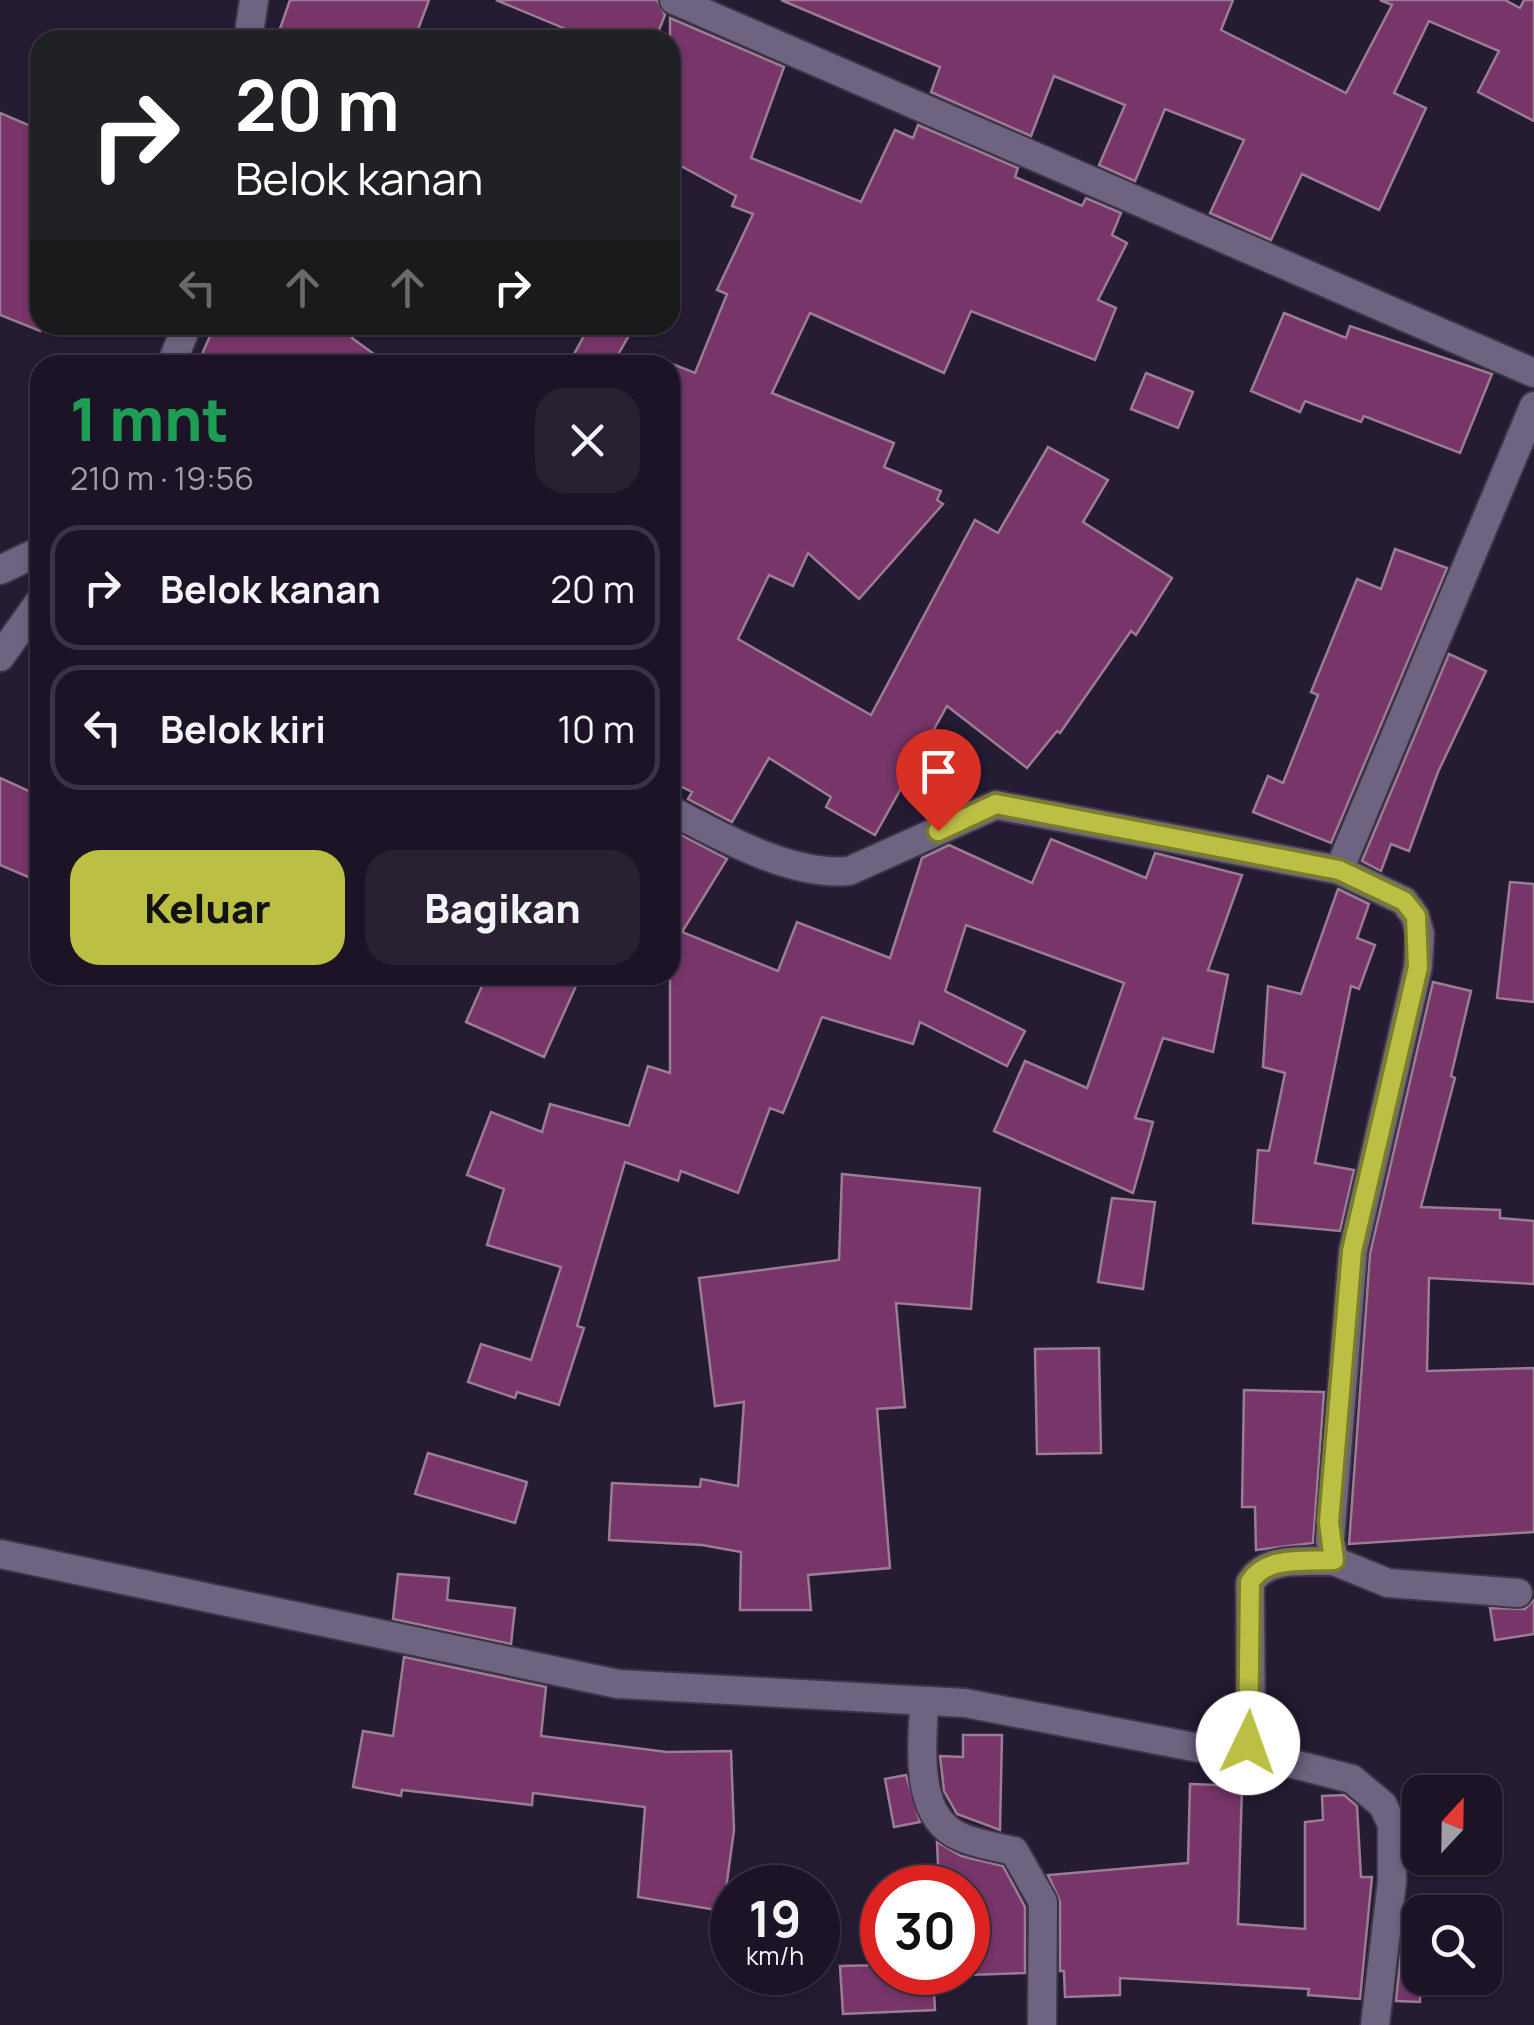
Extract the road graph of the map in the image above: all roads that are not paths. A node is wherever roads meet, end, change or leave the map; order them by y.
1 (254, 0) edge
2 (674, 0) edge
3 (250, 30) edge
4 (1534, 373) edge
5 (1534, 406) edge
6 (30, 556) edge
7 (0, 570) edge
8 (30, 615) edge
9 (0, 657) edge
10 (680, 815) edge
11 (1339, 870) junction
12 (0, 1554) edge
13 (1334, 1560) junction
14 (1518, 1593) dead end
15 (924, 1701) junction
16 (1239, 1750) junction
17 (1377, 2024) edge
18 (1042, 2025) edge

1 - 3 street
2 - 4 street
5 - 11 street
6 - 7 street
8 - 9 street
10 - 11 street
11 - 13 street
12 - 15 street
13 - 14 street
13 - 16 street
15 - 16 street
15 - 18 street
16 - 17 street

